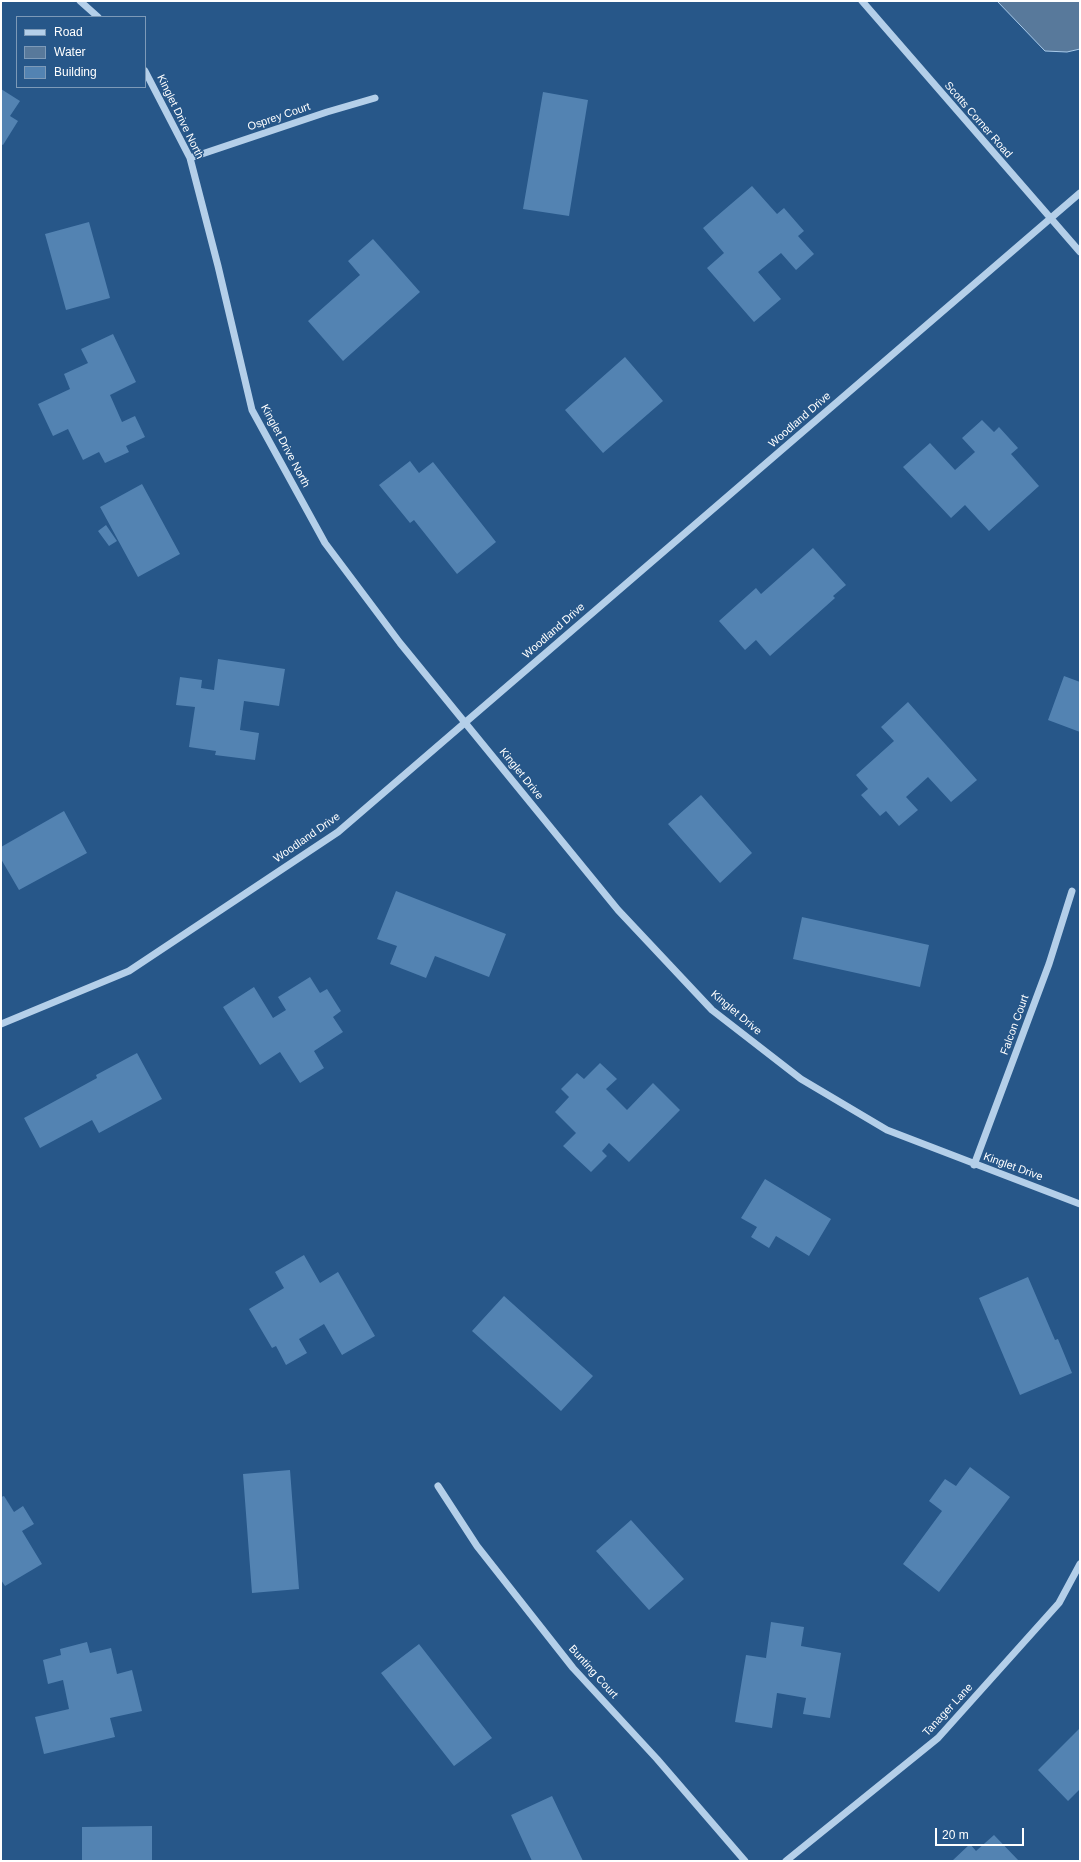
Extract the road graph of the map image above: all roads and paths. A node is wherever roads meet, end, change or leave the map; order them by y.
1 (80, 1) edge
2 (862, 1) edge
3 (97, 16) edge
4 (146, 73) edge
5 (375, 98) dead end
6 (190, 158) junction
7 (1080, 193) edge
8 (1051, 219) junction
9 (1080, 252) edge
10 (465, 723) junction
11 (1072, 891) dead end
12 (1, 1024) edge
13 (974, 1165) junction
14 (1080, 1204) edge
15 (438, 1486) dead end
16 (1080, 1564) edge
17 (745, 1861) edge
18 (786, 1861) edge

1 - 3 street
2 - 8 street, Scotts Corner Road
4 - 6 street, Kinglet Drive North
5 - 6 street, Osprey Court
6 - 10 street, Kinglet Drive North
7 - 8 street, Woodland Drive
8 - 9 street, Scotts Corner Road
8 - 10 street, Woodland Drive
10 - 12 street, Woodland Drive
10 - 13 street, Kinglet Drive
11 - 13 street, Falcon Court
13 - 14 street, Kinglet Drive
15 - 17 street, Bunting Court
16 - 18 street, Tanager Lane

